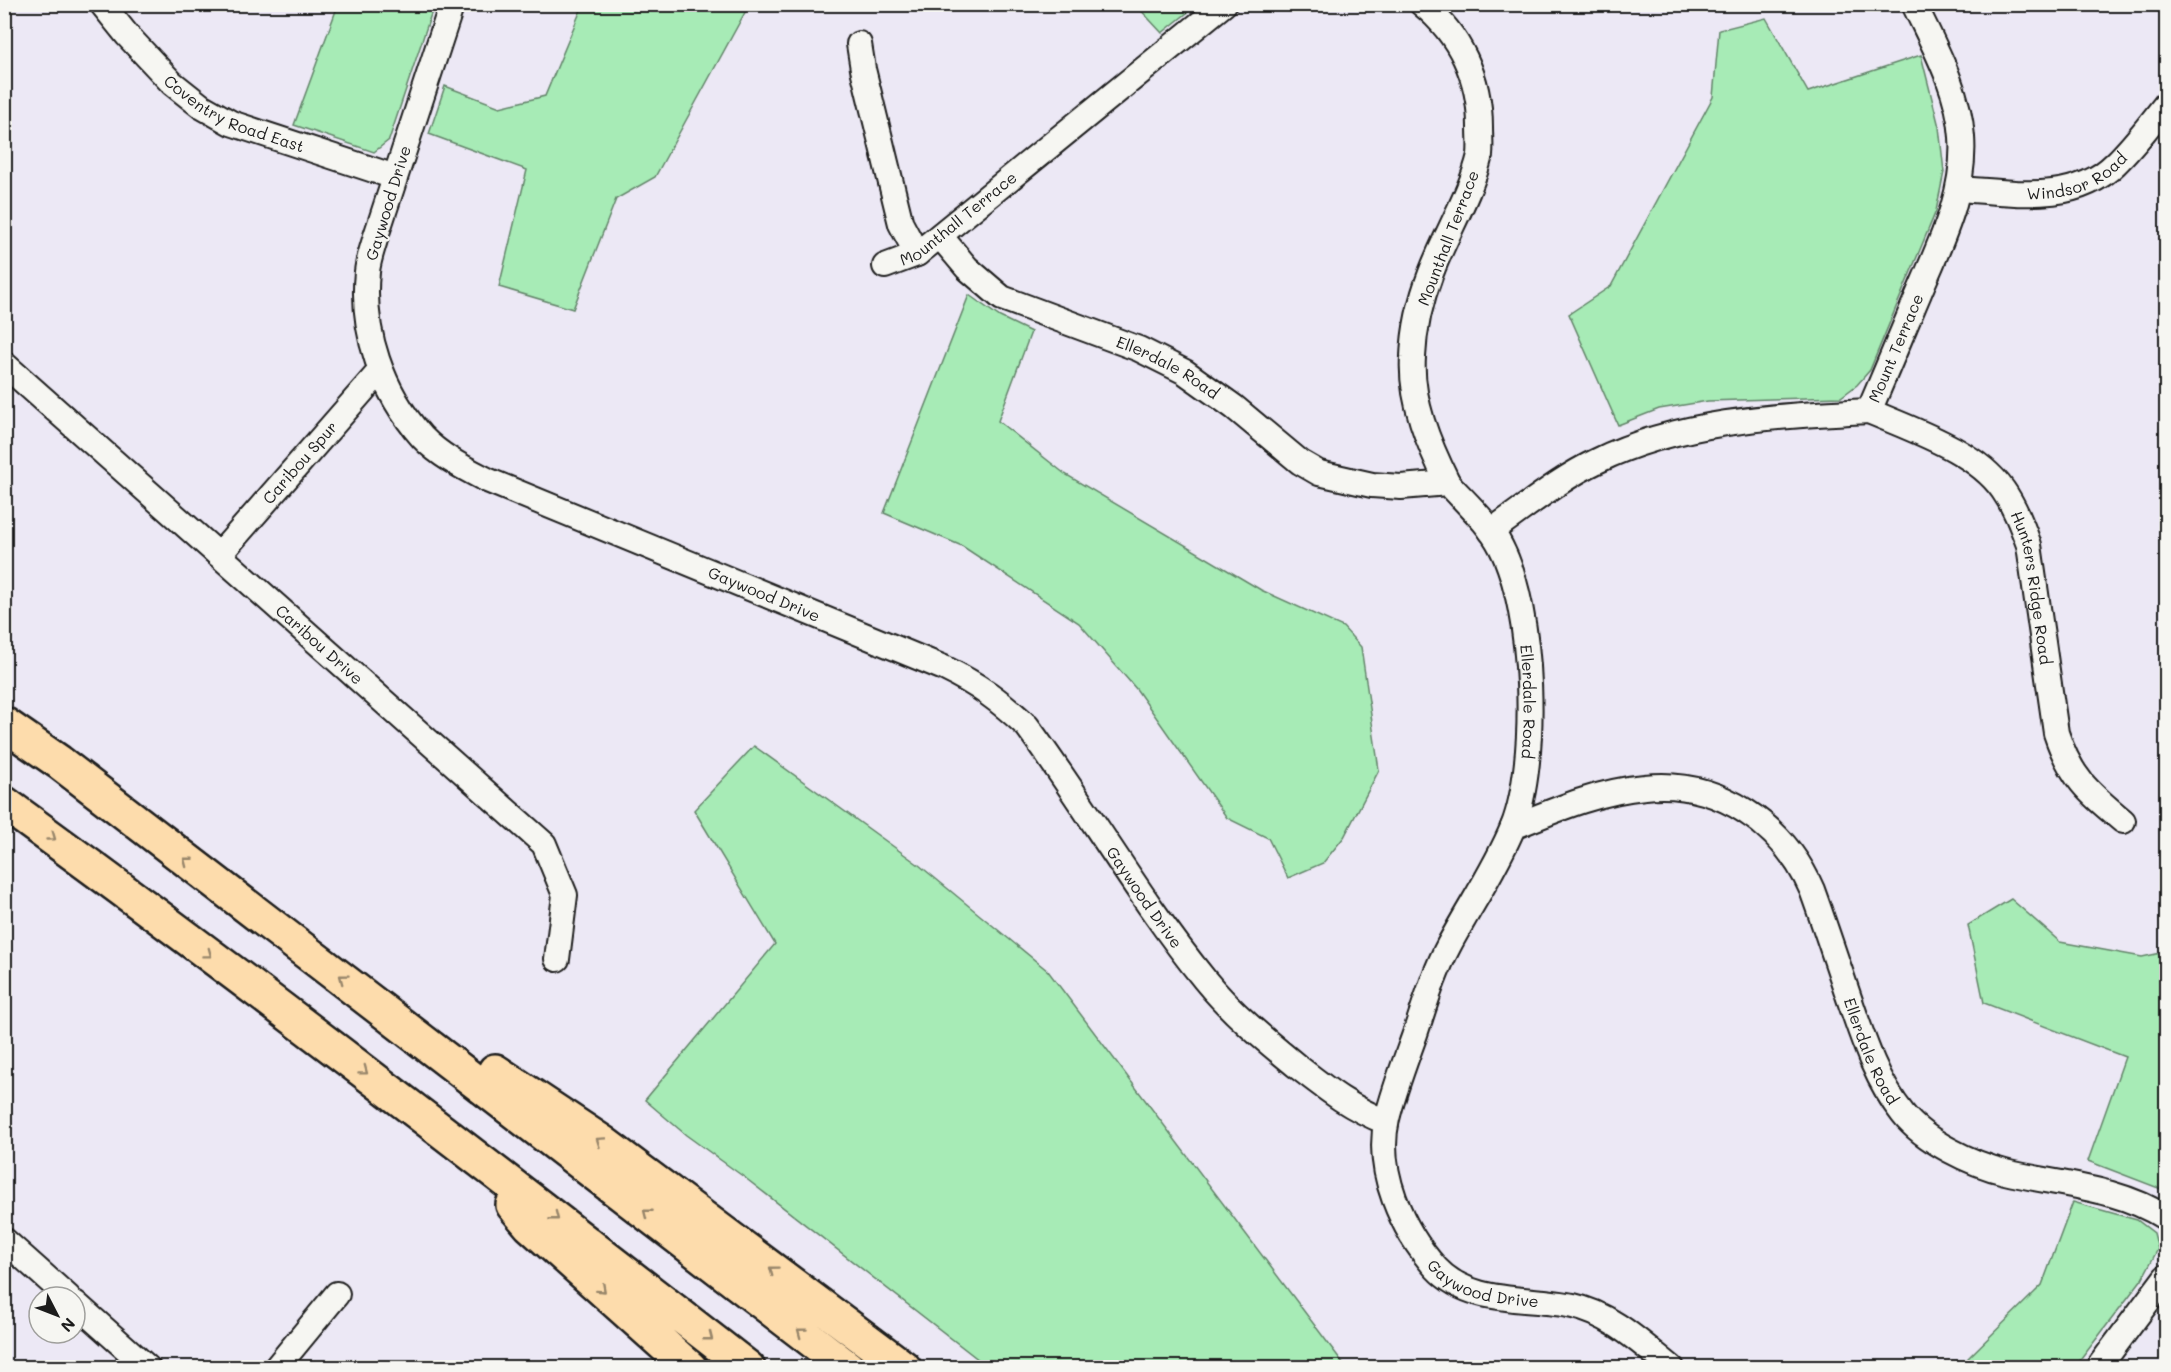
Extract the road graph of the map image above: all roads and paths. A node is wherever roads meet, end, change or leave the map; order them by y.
1 (102, 4) edge
2 (452, 4) edge
3 (1224, 4) edge
4 (1422, 4) edge
5 (1914, 4) edge
6 (859, 44) dead end
7 (2166, 104) edge
8 (395, 177) junction
9 (1959, 189) junction
10 (940, 236) junction
11 (917, 254) junction
12 (885, 266) dead end
13 (4, 364) edge
14 (380, 370) junction
15 (1869, 411) junction
16 (1448, 483) junction
17 (1491, 531) junction
18 (219, 555) junction
19 (4, 724) edge
20 (4, 803) edge
21 (2123, 821) dead end
22 (1513, 826) junction
23 (557, 959) dead end
24 (384, 1010) junction
25 (1386, 1122) junction
26 (476, 1156) junction
27 (2166, 1218) edge
28 (4, 1240) edge
29 (2166, 1277) edge
30 (55, 1285) edge
31 (337, 1294) dead end
32 (87, 1314) edge
33 (148, 1368) edge
34 (276, 1368) edge
35 (690, 1368) edge
36 (748, 1368) edge
37 (848, 1368) edge
38 (904, 1368) edge
39 (1672, 1368) edge
40 (2098, 1368) edge

1 - 8 street, Coventry Road East
2 - 8 street, Gaywood Drive
3 - 10 street, Mounthall Terrace
4 - 16 street, Mounthall Terrace
5 - 9 street, Mount Terrace
6 - 11 street
7 - 9 street, Windsor Road
8 - 14 street, Gaywood Drive
9 - 15 street, Mount Terrace
10 - 11 street, Mounthall Terrace
10 - 16 street, Ellerdale Road
11 - 12 street, Mounthall Terrace
13 - 18 street, Caribou Drive
14 - 18 street, Caribou Spur
14 - 25 street, Gaywood Drive
15 - 17 street, Mount Terrace
15 - 21 street, Hunters Ridge Road
16 - 17 street, Ellerdale Road
17 - 22 street, Ellerdale Road
18 - 23 street, Caribou Drive
24 -> 19 highway
20 -> 26 highway
22 - 25 street, Gaywood Drive
22 - 27 street, Ellerdale Road
37 -> 24 highway
38 -> 24 highway
25 - 39 street, Gaywood Drive
26 -> 35 highway
26 -> 36 highway
28 - 30 street
29 - 40 street
31 - 34 street
32 - 33 street

